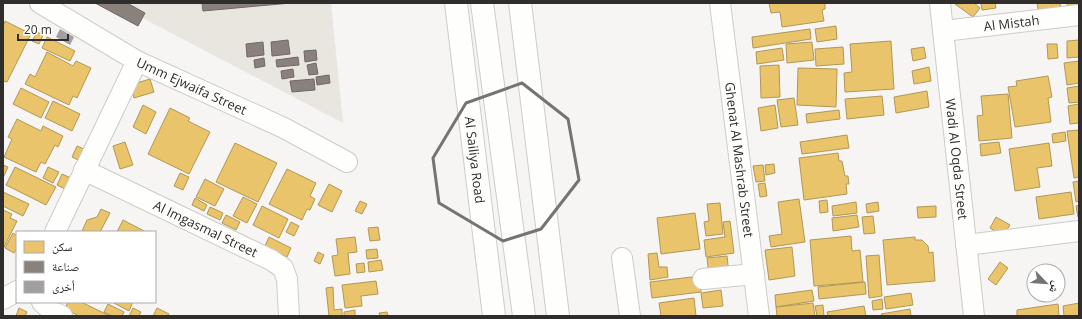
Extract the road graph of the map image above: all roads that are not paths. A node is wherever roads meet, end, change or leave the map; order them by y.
1 (40, 3) edge
2 (456, 3) edge
3 (482, 3) edge
4 (520, 3) edge
5 (720, 3) edge
6 (940, 3) edge
7 (1079, 14) edge
8 (944, 31) junction
9 (137, 61) junction
10 (347, 162) dead end
11 (84, 170) junction
12 (55, 231) edge
13 (1079, 231) edge
14 (966, 245) junction
15 (622, 258) dead end
16 (754, 274) junction
17 (703, 279) dead end
18 (16, 292) edge
19 (3, 299) edge
20 (43, 303) edge
21 (62, 316) edge
22 (289, 316) edge
23 (494, 316) edge
24 (524, 316) edge
25 (558, 316) edge
26 (630, 316) edge
27 (759, 316) edge
28 (974, 316) edge

1 - 9 street, Umm Ejwaifa Street
2 - 23 main road, Al Sailiya Road
3 - 24 main road
4 - 25 main road
5 - 16 street, Ghenat Al Mashrab Street
6 - 8 street, Wadi Al Oqda Street
7 - 8 street, Al Mistah
8 - 14 street, Wadi Al Oqda Street
9 - 10 street, Umm Ejwaifa Street
9 - 11 street
11 - 12 street
11 - 22 street, Al Imgasmal Street
13 - 14 street
14 - 28 street, Wadi Al Oqda Street
15 - 26 street
16 - 17 street
16 - 27 street, Ghenat Al Mashrab Street
18 - 19 street
20 - 21 street

